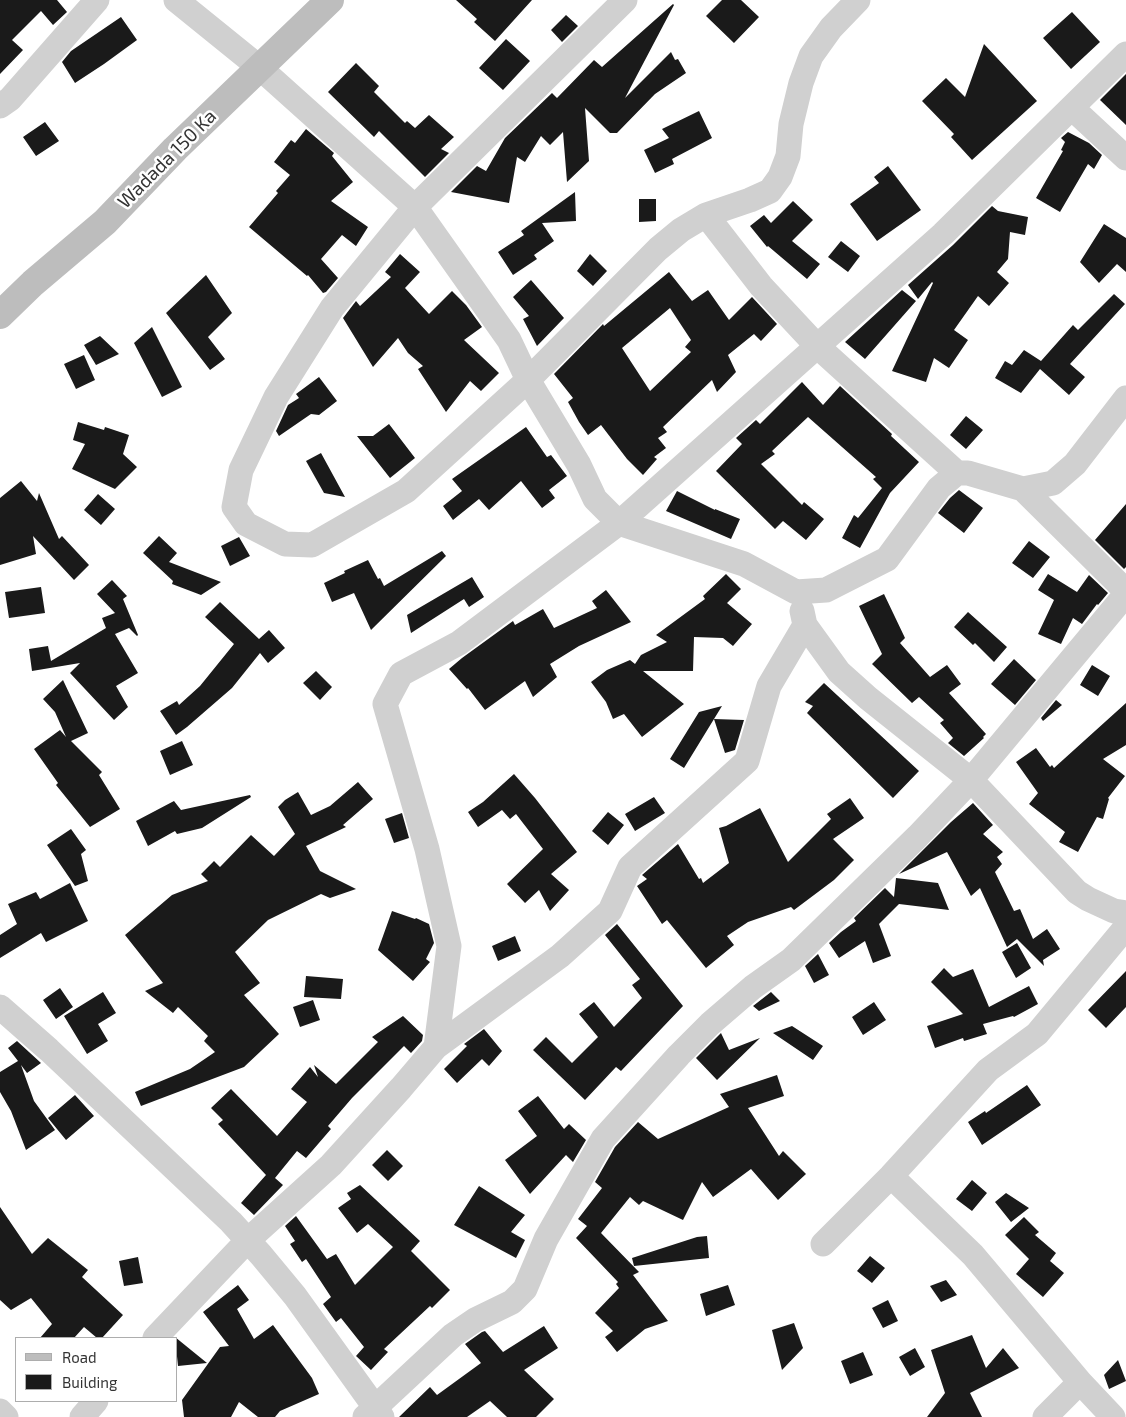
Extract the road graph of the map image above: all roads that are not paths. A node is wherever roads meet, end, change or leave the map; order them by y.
1 (97, 0) edge
2 (176, 0) edge
3 (330, 0) edge
4 (625, 0) edge
5 (858, 0) edge
6 (1126, 54) edge
7 (260, 68) junction
8 (0, 106) edge
9 (1072, 108) junction
10 (1126, 158) edge
11 (416, 207) junction
12 (706, 215) junction
13 (0, 315) edge
14 (817, 346) junction
15 (528, 380) junction
16 (1126, 398) edge
17 (957, 473) junction
18 (1023, 489) junction
19 (619, 523) junction
20 (796, 592) junction
21 (1126, 593) edge
22 (805, 625) junction
23 (971, 780) junction
24 (1126, 914) edge
25 (1126, 927) edge
26 (0, 1007) edge
27 (436, 1047) junction
28 (891, 1176) junction
29 (248, 1240) junction
30 (823, 1244) dead end
31 (156, 1337) edge
32 (1080, 1382) junction
33 (95, 1402) edge
34 (0, 1411) edge
35 (374, 1414) edge
36 (6, 1417) edge
37 (82, 1417) edge
38 (1045, 1417) edge
39 (1114, 1417) edge

1 - 8 street
2 - 7 street
3 - 7 street, Wadada 150 Ka
4 - 11 street
5 - 12 street
6 - 9 street
7 - 11 street
7 - 13 street, Wadada 150 Ka
9 - 10 street
9 - 14 street
11 - 15 street
11 - 15 street
12 - 14 street
12 - 15 street
14 - 17 street
14 - 19 street
15 - 19 street
16 - 18 street
17 - 18 street
17 - 20 street
18 - 21 street
19 - 20 street
19 - 27 street
20 - 22 street
21 - 23 street
22 - 23 street
22 - 27 street
23 - 24 street
23 - 35 street
25 - 28 street
26 - 29 street
27 - 29 street
28 - 30 street
28 - 32 street
29 - 31 street
29 - 35 street
32 - 38 street
32 - 39 street
33 - 37 street
34 - 36 street

